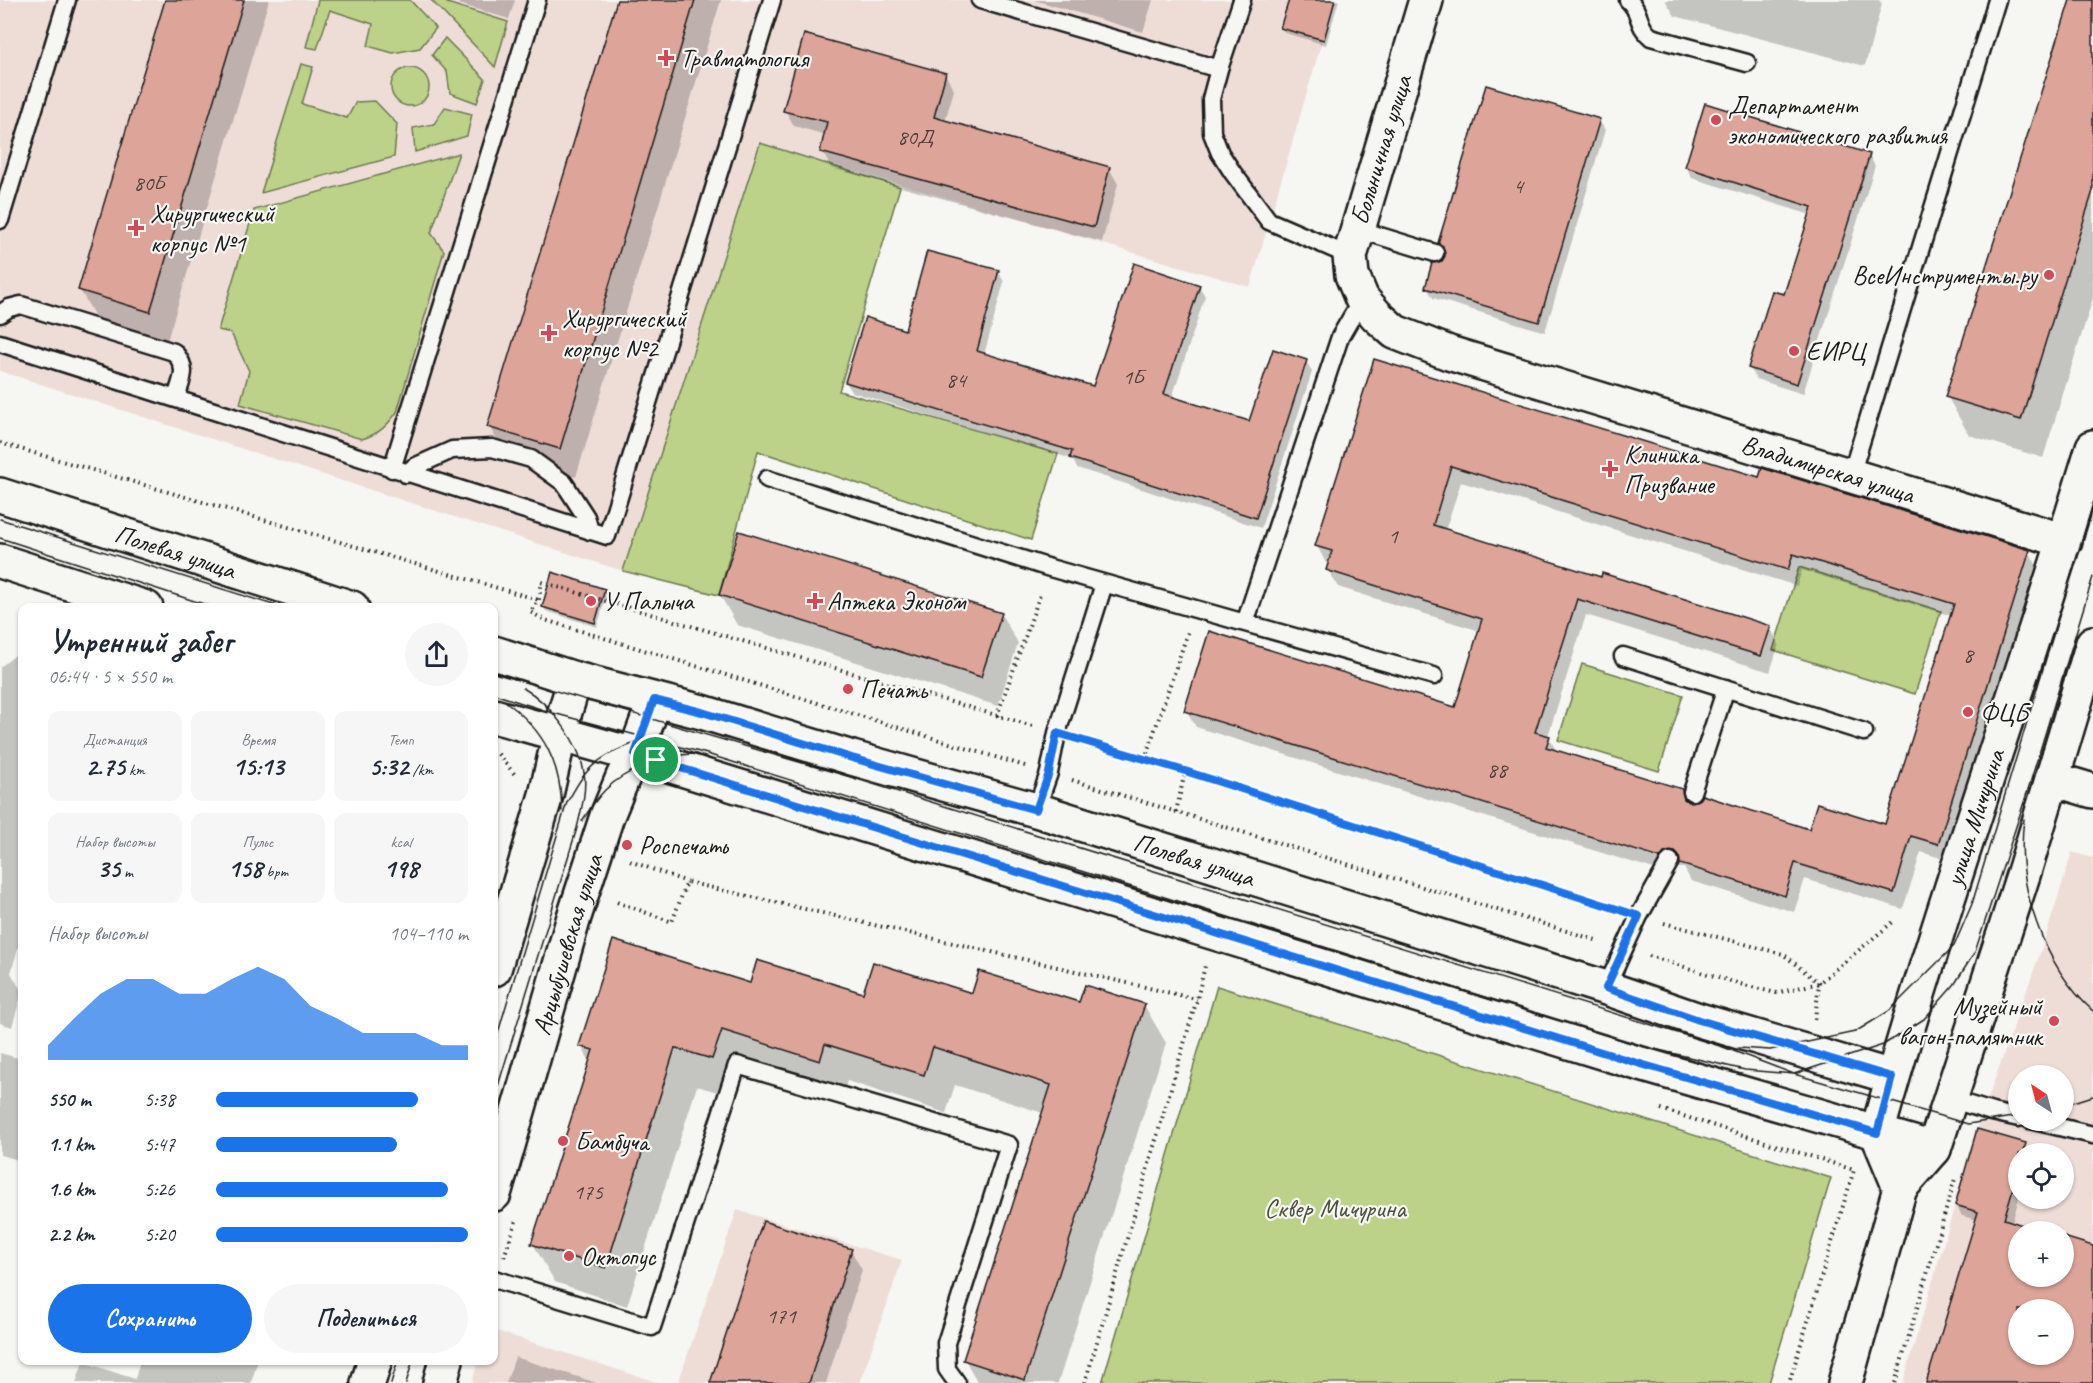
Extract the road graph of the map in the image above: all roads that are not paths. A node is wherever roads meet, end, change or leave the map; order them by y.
1 (68, 0) edge
2 (537, 0) edge
3 (772, 0) edge
4 (980, 0) edge
5 (1242, 0) edge
6 (1426, 0) edge
7 (1628, 0) edge
8 (1997, 0) edge
9 (1747, 63) dead end
10 (1219, 69) junction
11 (0, 220) edge
12 (1353, 242) junction
13 (1435, 253) dead end
14 (1362, 299) junction
15 (0, 314) edge
16 (0, 343) edge
17 (176, 398) junction
18 (2093, 447) edge
19 (399, 472) junction
20 (1851, 476) junction
21 (767, 478) dead end
22 (0, 495) edge
23 (590, 531) junction
24 (2065, 541) junction
25 (0, 561) edge
26 (1104, 584) junction
27 (130, 603) edge
28 (336, 603) edge
29 (1245, 623) junction
30 (2093, 643) edge
31 (498, 654) edge
32 (1623, 656) dead end
33 (1434, 676) dead end
34 (575, 679) junction
35 (1726, 688) junction
36 (654, 700) junction
37 (498, 717) edge
38 (1864, 732) dead end
39 (560, 734) junction
40 (635, 754) junction
41 (2053, 779) junction
42 (2093, 791) edge
43 (1692, 792) dead end
44 (1036, 810) junction
45 (1670, 861) dead end
46 (498, 956) edge
47 (1606, 988) junction
48 (1892, 1077) junction
49 (1950, 1099) junction
50 (2008, 1115) edge
51 (2074, 1130) edge
52 (1877, 1133) junction
53 (2093, 1135) edge
54 (1934, 1149) junction
55 (498, 1180) edge
56 (1900, 1188) junction
57 (498, 1281) edge
58 (373, 1365) edge
59 (445, 1365) edge
60 (368, 1383) edge
61 (440, 1383) edge
62 (957, 1383) edge
63 (1845, 1383) edge

1 - 11 lane
2 - 19 lane
3 - 23 lane
4 - 10 lane
5 - 10 lane
6 - 12 main road, Больничная улица
7 - 9 lane
8 - 20 lane
10 - 12 lane
12 - 13 lane
12 - 14 main road, Больничная улица
14 - 20 main road, Владимирская улица
14 - 29 lane
15 - 17 lane
16 - 17 lane
17 - 19 lane
18 - 24 main road, улица Мичурина
19 - 23 lane
19 - 23 lane
20 - 24 main road, Владимирская улица
21 - 26 lane
22 - 28 main road, Полевая улица
24 - 48 main road, улица Мичурина
25 - 27 main road
26 - 29 lane
26 - 44 lane
29 - 33 lane
30 - 41 main road
31 - 34 main road, Полевая улица
32 - 35 lane
34 - 36 main road, Полевая улица
34 - 39 main road
35 - 38 lane
35 - 43 lane
36 - 40 main road, Арцыбушевская улица
36 - 44 main road, Полевая улица
37 - 39 main road
39 - 40 main road
39 - 46 main road
40 - 52 main road
40 - 55 main road, Арцыбушевская улица
41 - 42 main road
41 - 49 main road
44 - 47 main road, Полевая улица
45 - 47 lane
47 - 48 main road, Полевая улица
48 - 52 main road, улица Мичурина
49 - 50 lane
49 - 54 main road
51 - 53 lane
52 - 54 main road
52 - 56 main road
54 - 56 main road
56 - 63 main road
57 - 62 lane
58 - 60 main road
59 - 61 main road

